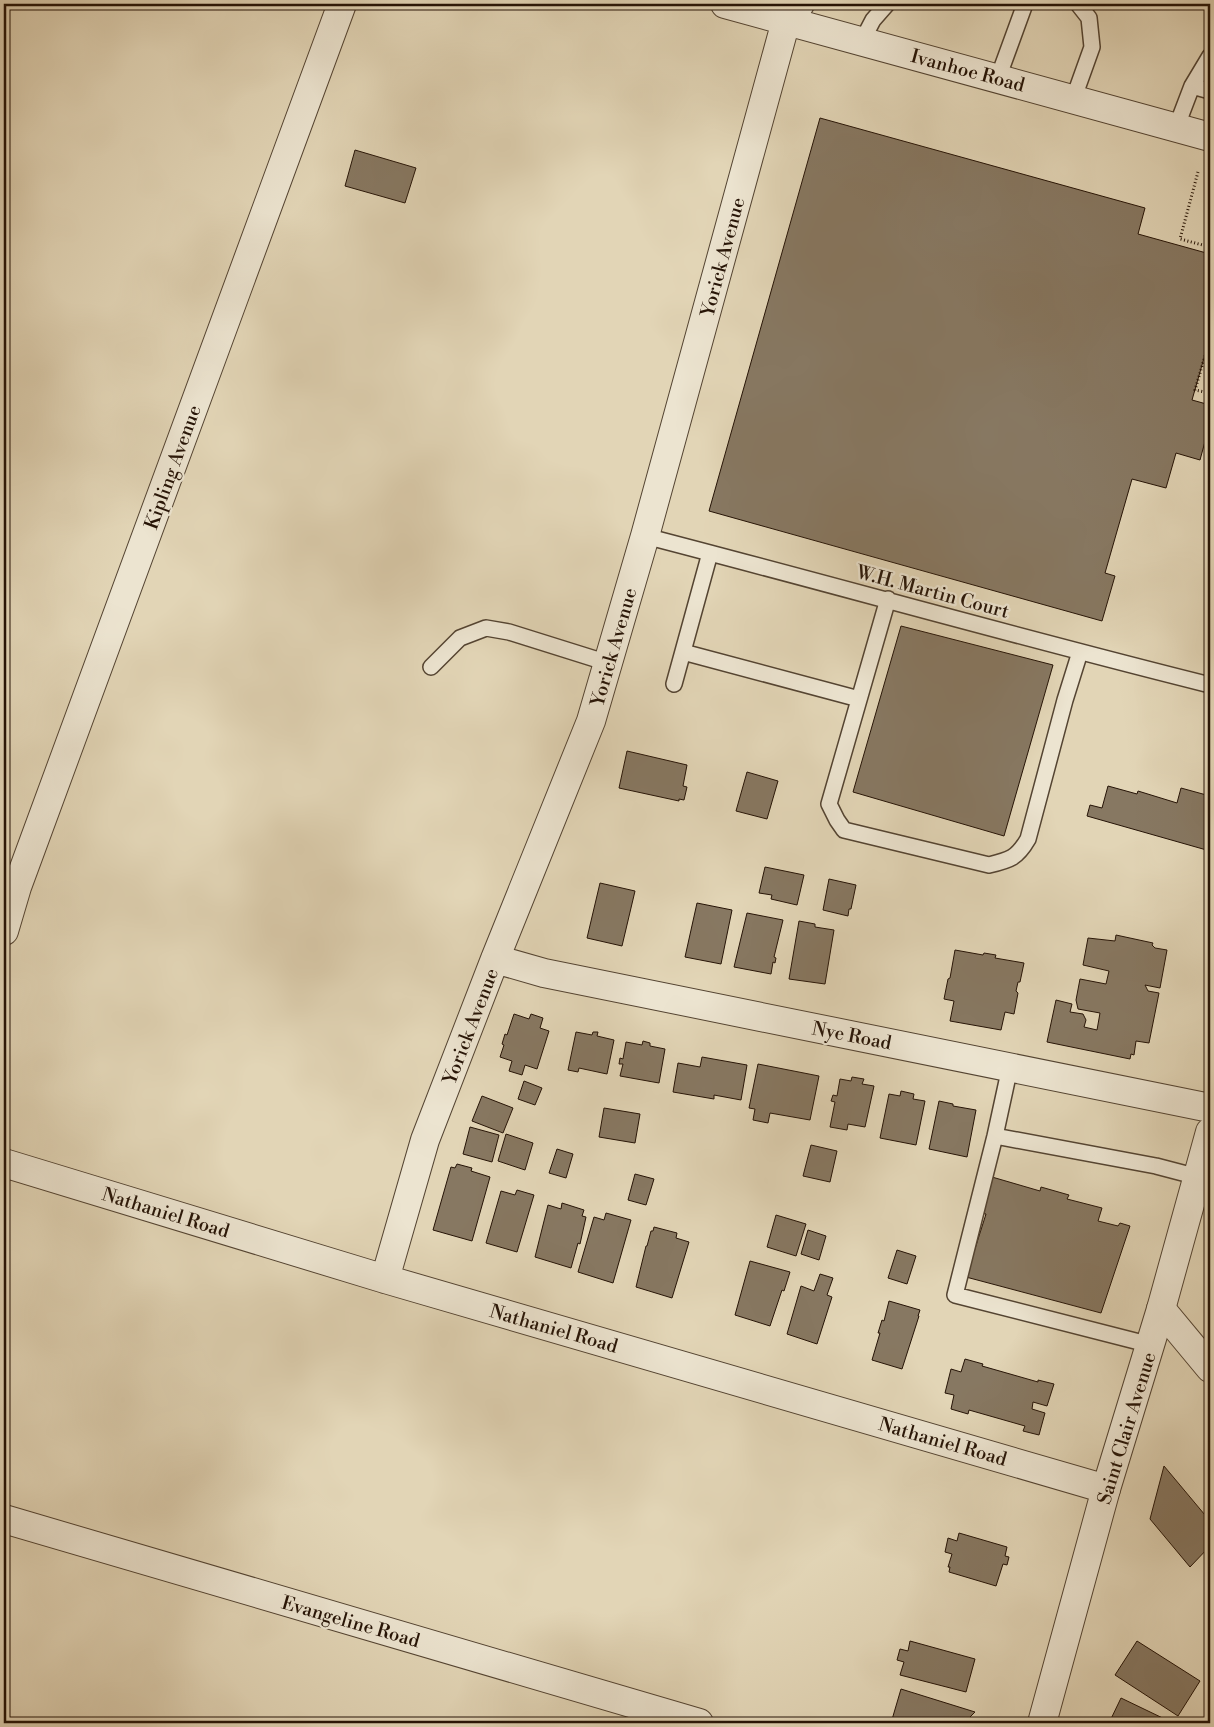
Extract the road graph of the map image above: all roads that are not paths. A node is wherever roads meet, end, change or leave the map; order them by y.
1 (342, 4) edge
2 (725, 4) edge
3 (887, 4) edge
4 (1025, 4) edge
5 (1078, 4) edge
6 (793, 12) edge
7 (862, 41) junction
8 (1210, 56) edge
9 (998, 78) junction
10 (1192, 86) junction
11 (1210, 91) edge
12 (1073, 100) junction
13 (1176, 128) junction
14 (1210, 137) edge
15 (645, 536) junction
16 (710, 553) junction
17 (888, 599) junction
18 (683, 652) junction
19 (1080, 652) junction
20 (608, 663) junction
21 (431, 667) dead end
22 (674, 684) dead end
23 (1210, 684) edge
24 (859, 698) junction
25 (4, 931) edge
26 (495, 959) junction
27 (1010, 1067) junction
28 (1210, 1108) edge
29 (1210, 1132) edge
30 (995, 1136) junction
31 (4, 1163) edge
32 (1198, 1177) junction
33 (385, 1279) junction
34 (1161, 1309) junction
35 (1151, 1345) junction
36 (1210, 1368) edge
37 (1106, 1488) junction
38 (4, 1519) edge
39 (699, 1723) edge
40 (1042, 1723) edge

1 - 25 street, Kipling Avenue
2 - 6 street, Ivanhoe Road
3 - 7 lane
4 - 9 lane
5 - 12 lane
6 - 7 street, Ivanhoe Road
6 - 15 street, Yorick Avenue
7 - 9 street, Ivanhoe Road
8 - 10 lane
9 - 12 street, Ivanhoe Road
10 - 11 lane
10 - 13 lane
12 - 13 street, Ivanhoe Road
13 - 14 street, Ivanhoe Road
15 - 16 lane, W.H. Martin Court
15 - 20 street, Yorick Avenue
16 - 17 lane, W.H. Martin Court
16 - 18 lane
17 - 19 lane, W.H. Martin Court
17 - 24 lane
18 - 22 lane
18 - 24 lane
19 - 23 lane, W.H. Martin Court
19 - 24 lane
20 - 21 lane
20 - 26 street, Yorick Avenue
26 - 27 street, Nye Road
26 - 33 street, Yorick Avenue
27 - 28 street, Nye Road
27 - 30 lane
29 - 32 street, Saint Clair Avenue
30 - 32 lane
30 - 35 lane
31 - 33 street, Nathaniel Road
32 - 34 street, Saint Clair Avenue
33 - 37 street, Nathaniel Road
34 - 35 street, Saint Clair Avenue
34 - 36 street
35 - 37 street, Saint Clair Avenue
37 - 40 street, Saint Clair Avenue
38 - 39 street, Evangeline Road

